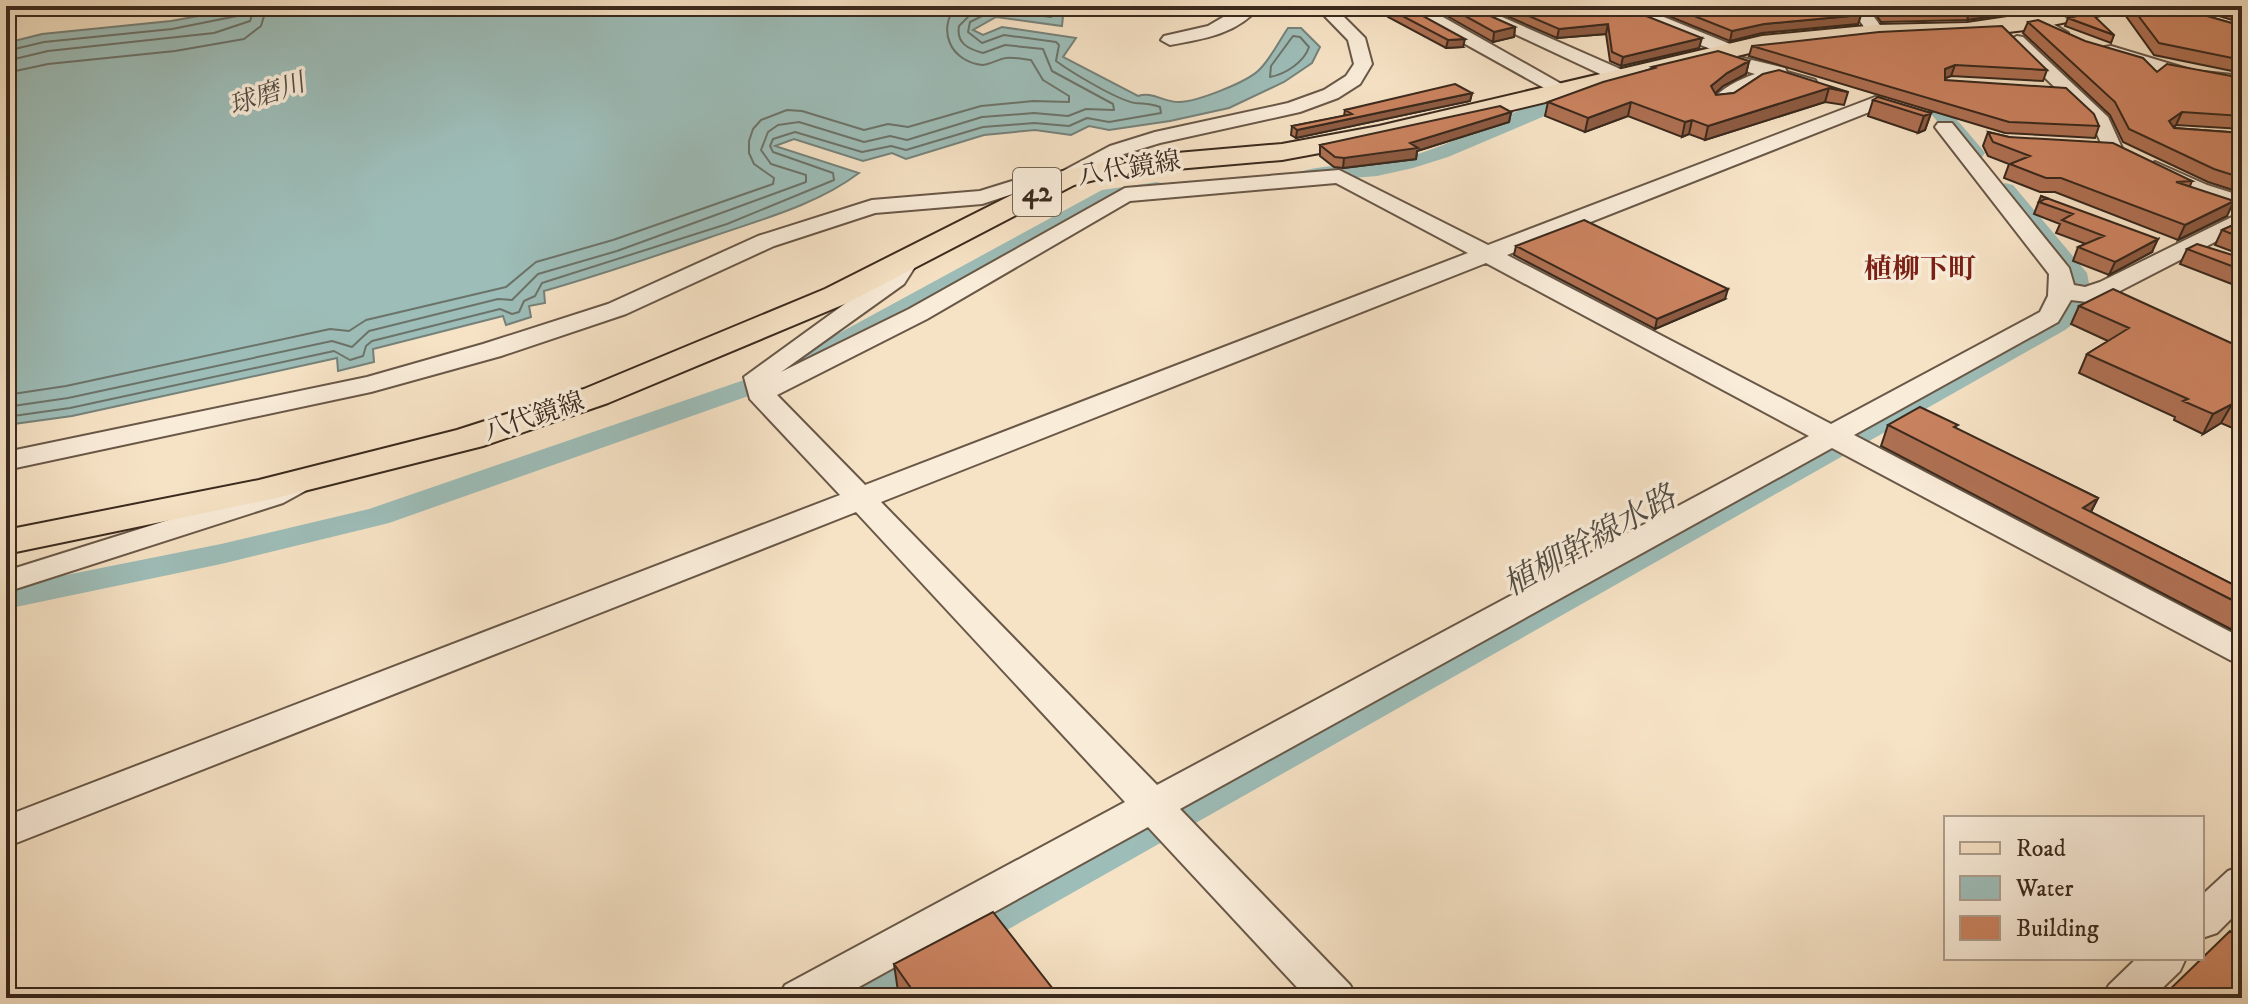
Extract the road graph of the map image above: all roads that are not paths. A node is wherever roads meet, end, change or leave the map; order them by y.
1 (1252, 6) edge
2 (1323, 6) edge
3 (1463, 6) edge
4 (1660, 6) edge
5 (1858, 6) edge
6 (2112, 6) edge
7 (1422, 8) edge
8 (2016, 18) edge
9 (1534, 22) edge
10 (1510, 27) junction
11 (1876, 32) junction
12 (1170, 40) dead end
13 (1721, 52) junction
14 (1799, 64) edge
15 (1774, 73) junction
16 (1620, 76) junction
17 (2242, 82) edge
18 (2039, 88) edge
19 (1562, 90) junction
20 (2068, 90) junction
21 (1720, 102) edge
22 (1977, 135) dead end
23 (2085, 147) edge
24 (2124, 154) junction
25 (1065, 179) junction
26 (2242, 203) edge
27 (2242, 219) edge
28 (2149, 240) edge
29 (2183, 249) junction
30 (1487, 255) junction
31 (2215, 256) edge
32 (906, 262) junction
33 (2075, 293) junction
34 (760, 393) junction
35 (1837, 440) junction
36 (6, 461) edge
37 (308, 478) junction
38 (861, 501) junction
39 (6, 542) edge
40 (6, 582) edge
41 (2242, 652) edge
42 (1161, 812) junction
43 (6, 832) edge
44 (2242, 882) edge
45 (2204, 919) edge
46 (2163, 960) edge
47 (800, 998) edge
48 (1335, 998) edge
49 (2124, 998) edge

1 - 12 street
2 - 25 street
3 - 10 street
4 - 13 street
5 - 11 street
6 - 8 main road, 八代鏡線 / 42
7 - 19 street
8 - 11 main road, 八代鏡線 / 42
8 - 17 street
8 - 20 street
9 - 10 street
10 - 16 street
11 - 13 main road, 八代鏡線 / 42
13 - 15 street
13 - 16 main road, 八代鏡線 / 42
14 - 15 street
15 - 21 street
15 - 30 street
16 - 19 main road, 八代鏡線 / 42
18 - 20 street
19 - 25 main road, 八代鏡線 / 42
20 - 24 street
22 - 33 street
23 - 24 street
24 - 26 street
25 - 32 main road, 八代鏡線 / 42
25 - 36 street
27 - 29 street
28 - 29 street
29 - 31 street
29 - 33 street
30 - 34 street
30 - 35 street
30 - 38 street
32 - 34 street
32 - 37 main road, 八代鏡線 / 42
33 - 35 street
34 - 38 street
35 - 41 street
35 - 42 street
37 - 39 main road, 八代鏡線 / 42
37 - 40 street
38 - 42 street
38 - 43 street
42 - 47 street
42 - 48 street
44 - 45 street
46 - 49 street

